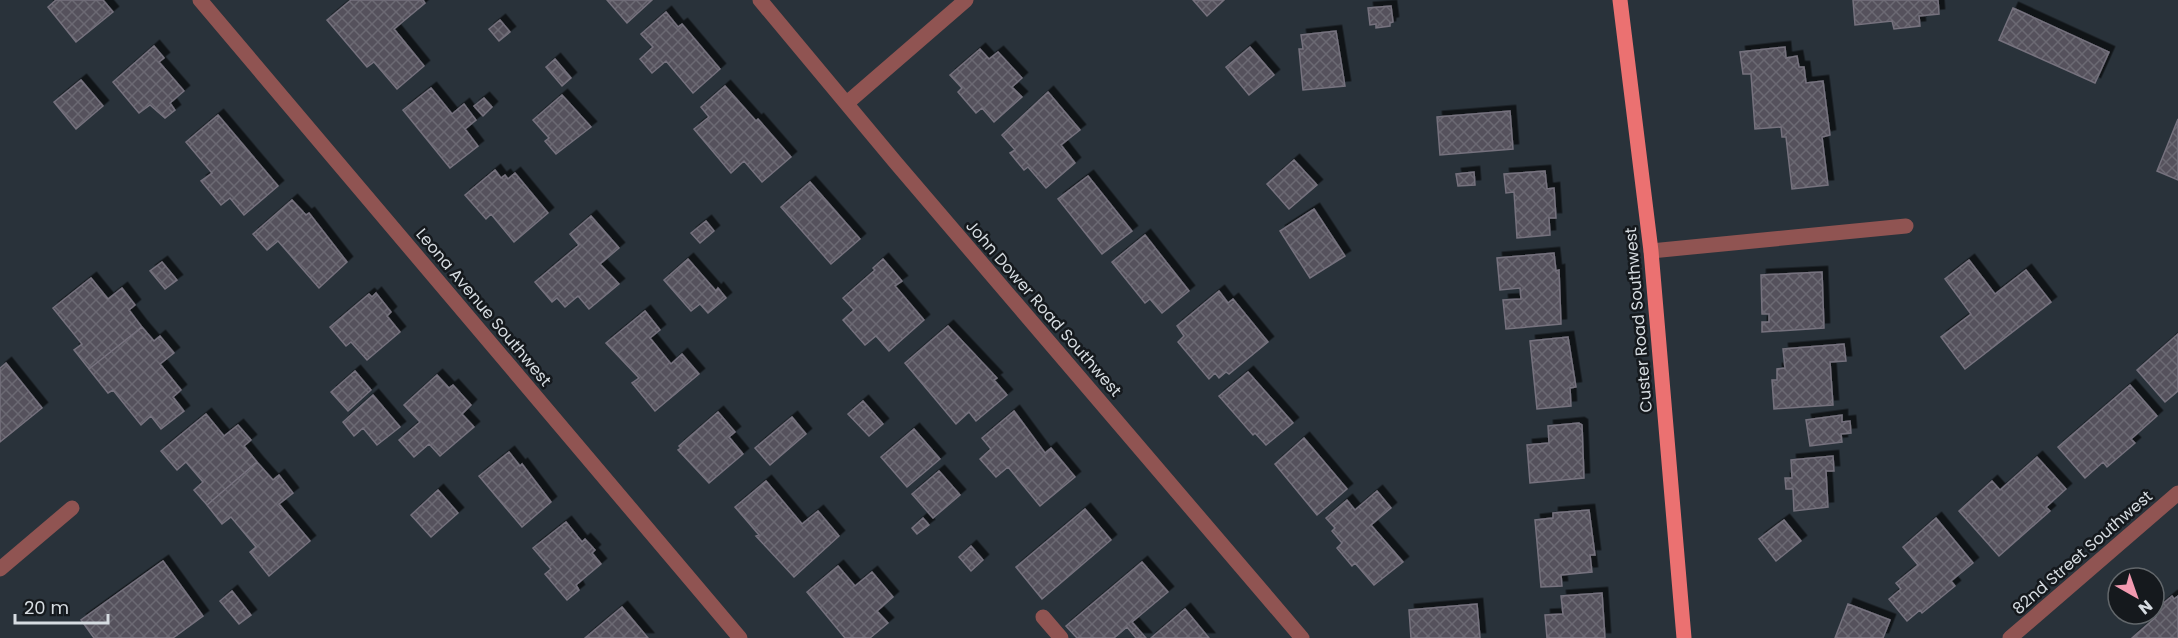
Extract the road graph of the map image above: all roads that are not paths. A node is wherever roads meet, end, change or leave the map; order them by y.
1 (201, 0) edge
2 (760, 0) edge
3 (966, 0) edge
4 (1620, 0) edge
5 (847, 103) junction
6 (1906, 226) dead end
7 (1651, 251) junction
8 (2178, 493) edge
9 (72, 508) dead end
10 (0, 569) edge
11 (1042, 617) dead end
12 (740, 638) edge
13 (1061, 638) edge
14 (1302, 638) edge
15 (1684, 638) edge
16 (2010, 638) edge

1 - 12 street, Leona Avenue Southwest
2 - 5 street, John Dower Road Southwest
3 - 5 street
4 - 7 main road, Custer Road Southwest
5 - 14 street, John Dower Road Southwest
6 - 7 street
7 - 15 main road, Custer Road Southwest
8 - 16 street, 82nd Street Southwest
9 - 10 street
11 - 13 street

